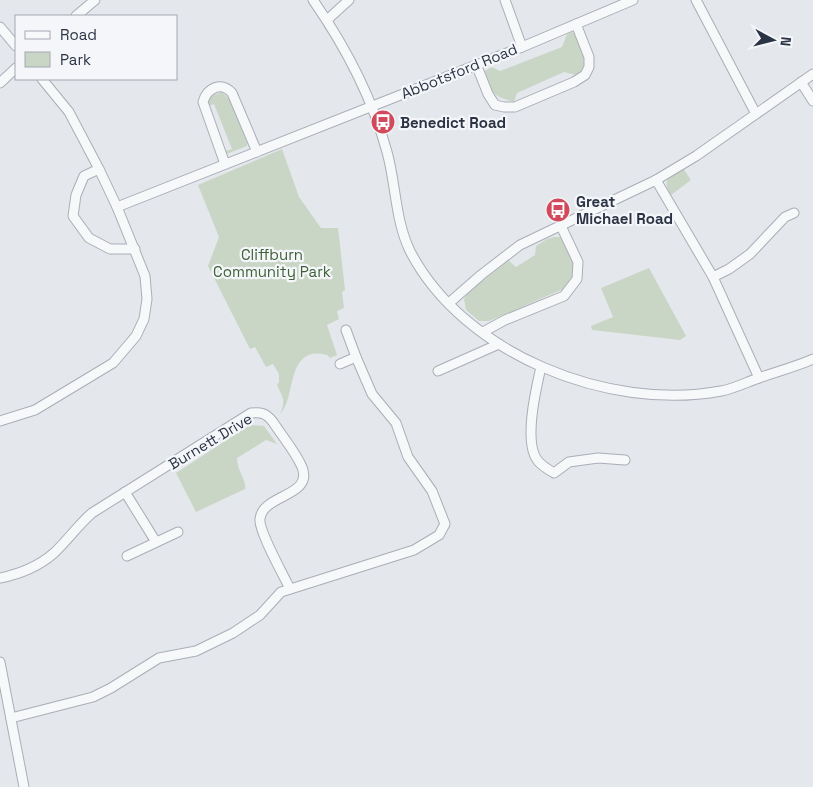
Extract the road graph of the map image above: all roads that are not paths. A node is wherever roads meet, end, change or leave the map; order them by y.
1 (95, 0) edge
2 (313, 0) edge
3 (349, 0) edge
4 (505, 0) edge
5 (633, 0) edge
6 (696, 0) edge
7 (77, 15) edge
8 (327, 20) junction
9 (576, 24) junction
10 (0, 27) edge
11 (15, 45) edge
12 (522, 47) junction
13 (476, 64) junction
14 (15, 69) edge
15 (813, 74) edge
16 (43, 80) edge
17 (801, 82) junction
18 (0, 83) edge
19 (813, 101) edge
20 (371, 106) junction
21 (756, 114) junction
22 (256, 152) junction
23 (226, 164) junction
24 (100, 170) junction
25 (656, 180) junction
26 (117, 207) junction
27 (794, 213) dead end
28 (561, 226) junction
29 (135, 249) junction
30 (713, 277) junction
31 (449, 303) junction
32 (346, 330) dead end
33 (484, 332) junction
34 (499, 344) junction
35 (356, 357) junction
36 (813, 359) edge
37 (340, 364) dead end
38 (541, 367) junction
39 (438, 371) dead end
40 (759, 378) junction
41 (0, 421) edge
42 (625, 460) dead end
43 (125, 492) junction
44 (178, 532) dead end
45 (156, 542) junction
46 (127, 556) dead end
47 (0, 578) edge
48 (290, 589) junction
49 (0, 662) edge
50 (11, 718) junction
51 (24, 787) edge

1 - 7 street
2 - 8 street
3 - 8 street
4 - 12 street
5 - 9 street, Abbotsford Road
6 - 21 street
8 - 20 street
9 - 12 street, Abbotsford Road
9 - 13 street
10 - 11 street
12 - 13 street, Abbotsford Road
13 - 20 street, Abbotsford Road
14 - 18 street
15 - 17 street
16 - 24 street
17 - 19 street
17 - 21 street
20 - 22 street, Abbotsford Road
20 - 31 street
21 - 25 street
22 - 23 street, Abbotsford Road
22 - 23 street
23 - 26 street, Abbotsford Road
24 - 26 street
24 - 29 street
25 - 28 street
25 - 30 street
26 - 29 street
27 - 30 street
28 - 31 street
28 - 33 street
29 - 41 street
30 - 40 street
31 - 33 street
32 - 35 street
33 - 34 street
34 - 38 street
34 - 39 street
35 - 37 street
35 - 48 street
36 - 40 street
38 - 40 street
38 - 42 street
43 - 45 street
43 - 47 street, Burnett Drive
43 - 48 street, Burnett Drive
44 - 45 street
45 - 46 street
48 - 50 street
49 - 50 street
50 - 51 street

